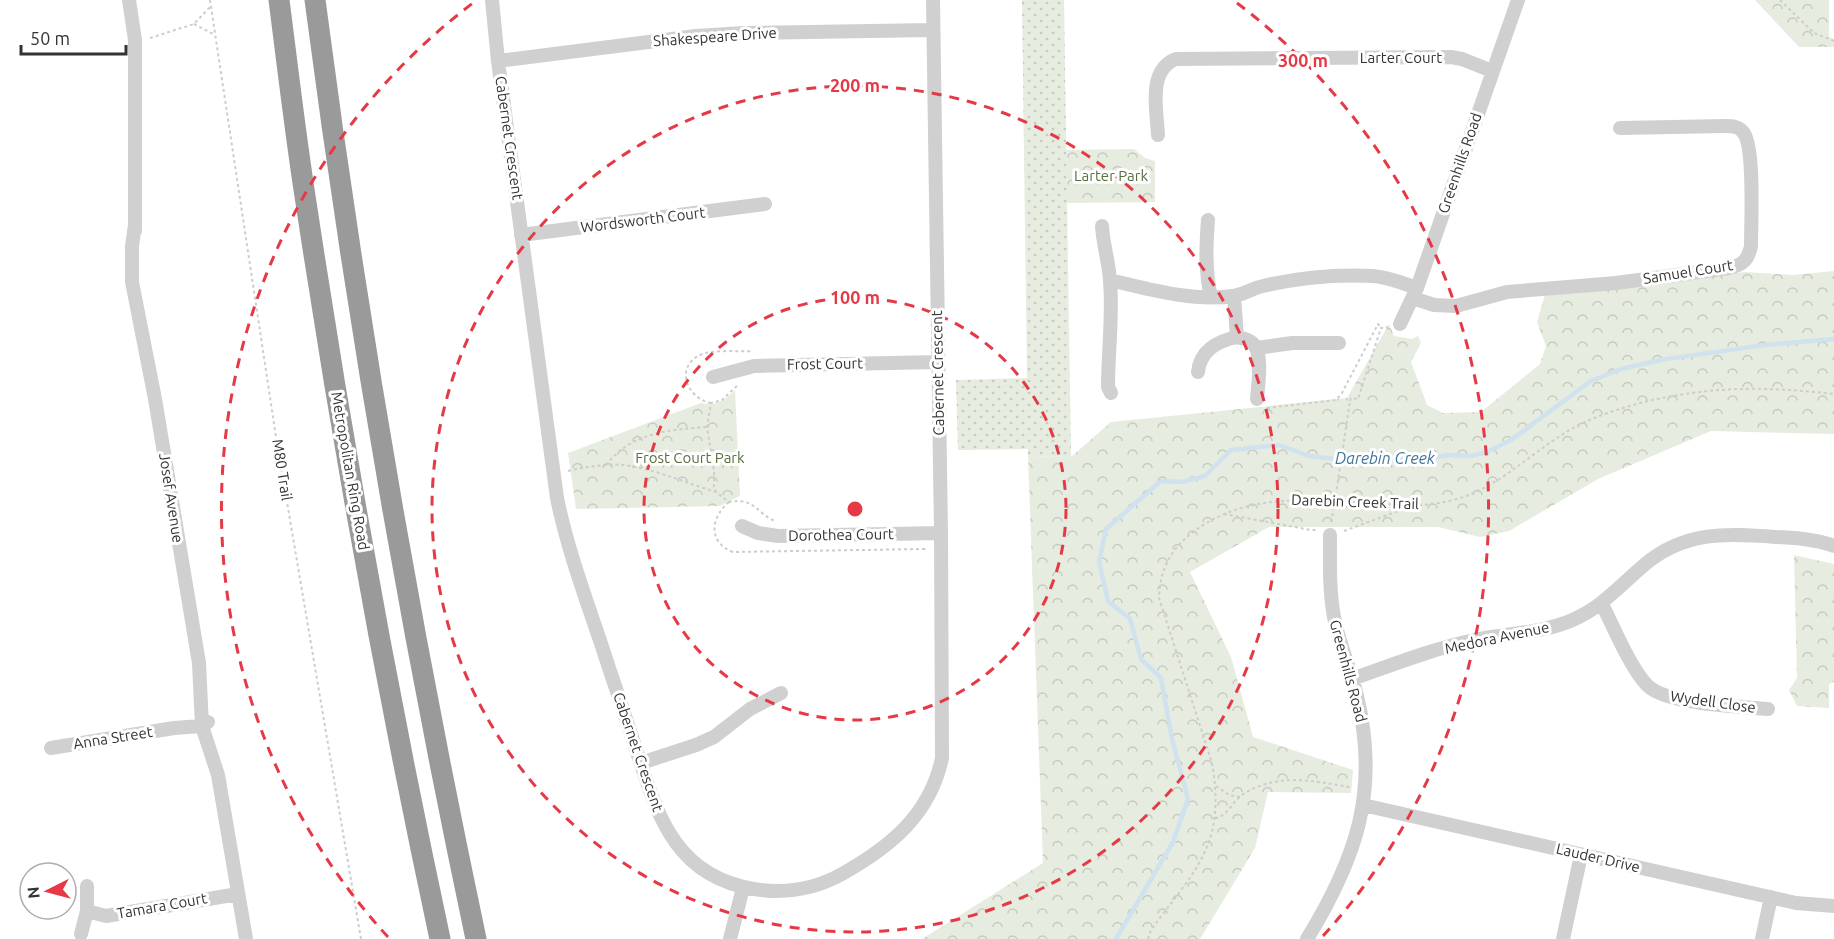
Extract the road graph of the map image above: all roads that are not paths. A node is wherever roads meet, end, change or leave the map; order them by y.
1 (129, 0) edge
2 (279, 0) edge
3 (315, 0) edge
4 (492, 0) edge
5 (933, 0) edge
6 (1518, 0) edge
7 (933, 30) junction
8 (498, 61) junction
9 (1492, 71) junction
10 (1620, 128) dead end
11 (1158, 135) dead end
12 (765, 204) dead end
13 (1208, 220) dead end
14 (1102, 226) dead end
15 (521, 235) junction
16 (1110, 280) junction
17 (1415, 293) junction
18 (1234, 296) junction
19 (1211, 297) junction
20 (1400, 324) road end
21 (1237, 337) junction
22 (1339, 343) dead end
23 (1257, 348) junction
24 (938, 363) junction
25 (1198, 372) dead end
26 (713, 376) dead end
27 (1111, 393) dead end
28 (1257, 399) road end
29 (742, 526) dead end
30 (1330, 532) road end
31 (941, 533) junction
32 (1834, 546) edge
33 (1602, 604) junction
34 (1352, 679) junction
35 (781, 693) dead end
36 (1768, 709) dead end
37 (204, 722) junction
38 (51, 748) dead end
39 (641, 764) junction
40 (1363, 805) junction
41 (1581, 855) junction
42 (87, 886) dead end
43 (743, 888) junction
44 (238, 894) junction
45 (1771, 897) junction
46 (1834, 906) edge
47 (87, 911) junction
48 (81, 933) dead end
49 (246, 939) edge
50 (440, 939) edge
51 (476, 939) edge
52 (730, 939) edge
53 (1306, 939) edge
54 (1563, 939) edge
55 (1762, 939) edge

1 - 37 street, Josef Avenue
2 - 50 highway, Metropolitan Ring Road
3 - 51 highway
4 - 8 street, Cabernet Crescent
5 - 7 street, Cabernet Crescent
6 - 9 street, Greenhills Road
7 - 8 street, Shakespeare Drive
7 - 24 street, Cabernet Crescent
8 - 15 street, Cabernet Crescent
9 - 11 street, Larter Court
9 - 17 street, Greenhills Road
10 - 17 street, Samuel Court
12 - 15 street, Wordsworth Court
13 - 19 street
14 - 16 street
15 - 39 street, Cabernet Crescent
16 - 19 street
16 - 27 street
17 - 18 street
17 - 20 street, Greenhills Road
18 - 19 street
18 - 21 street
21 - 23 street
21 - 25 street
22 - 23 street
23 - 28 street
24 - 26 street, Frost Court
24 - 31 street, Cabernet Crescent
29 - 31 street, Dorothea Court
30 - 34 street, Greenhills Road
31 - 43 street, Cabernet Crescent
32 - 33 street, Medora Avenue
33 - 34 street, Medora Avenue
33 - 36 street, Wydell Close
34 - 40 street, Greenhills Road
35 - 39 street
37 - 38 street, Anna Street
37 - 44 street, Josef Avenue
39 - 43 street, Cabernet Crescent
40 - 41 street, Lauder Drive
40 - 53 street, Greenhills Road
41 - 45 street, Lauder Drive
41 - 54 street
42 - 47 street
43 - 52 street
44 - 47 street, Tamara Court
44 - 49 street, Josef Avenue
45 - 46 street, Lauder Drive
45 - 55 street
47 - 48 street

